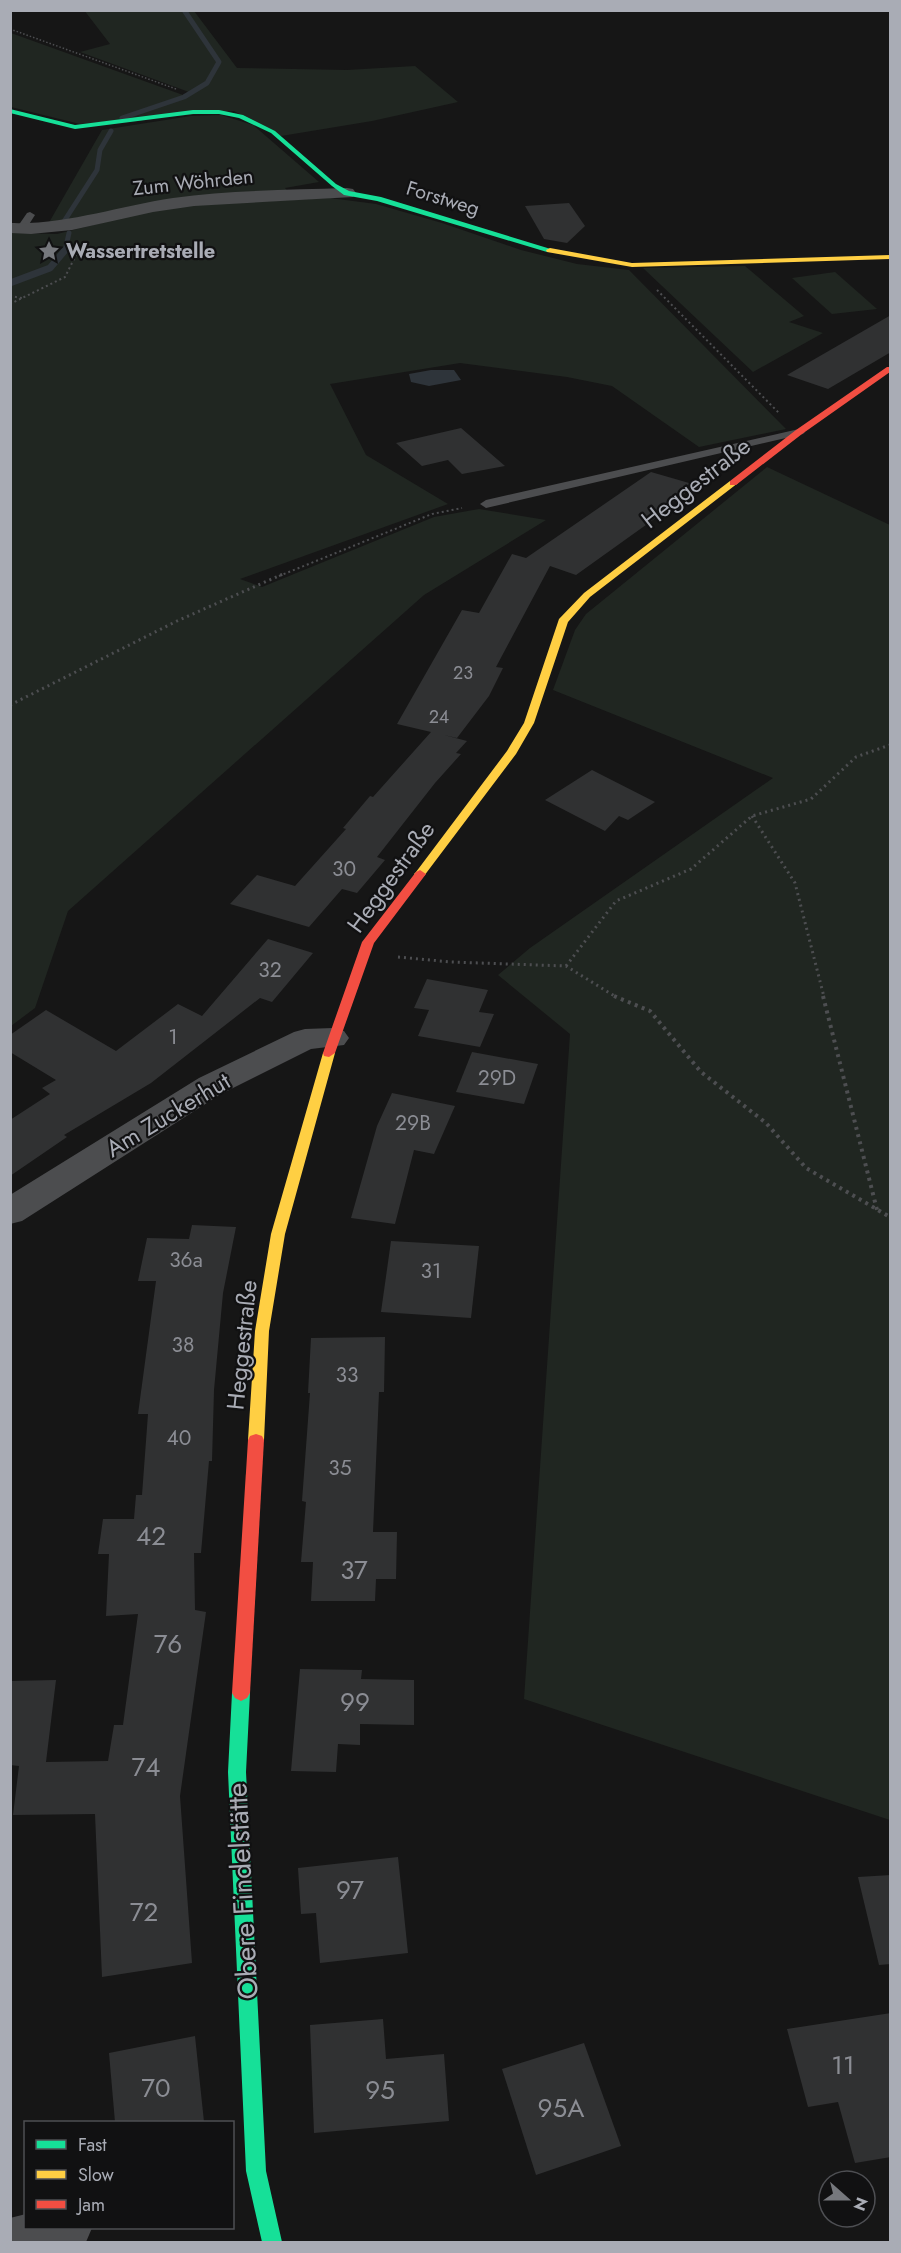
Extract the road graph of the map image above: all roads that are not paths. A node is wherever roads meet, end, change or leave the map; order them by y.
1 (10, 111) edge
2 (347, 193) junction
3 (21, 224) edge
4 (891, 257) edge
5 (891, 369) edge
6 (799, 432) junction
7 (486, 504) road end
8 (333, 1038) junction
9 (10, 1212) edge
10 (246, 1611) joint
11 (244, 2175) edge
12 (62, 2229) edge
13 (16, 2242) edge
14 (272, 2242) edge

1 - 2 street, Forstweg
2 - 3 street, Zum Wöhrden
2 - 4 street, Forstweg
5 - 6 street, Heggestraße
6 - 7 lane
6 - 8 street, Heggestraße
8 - 9 street, Am Zuckerhut
8 - 10 street, Heggestraße
10 - 11 street, Obere Findelstätte
11 - 14 street, Obere Findelstätte
12 - 13 street

